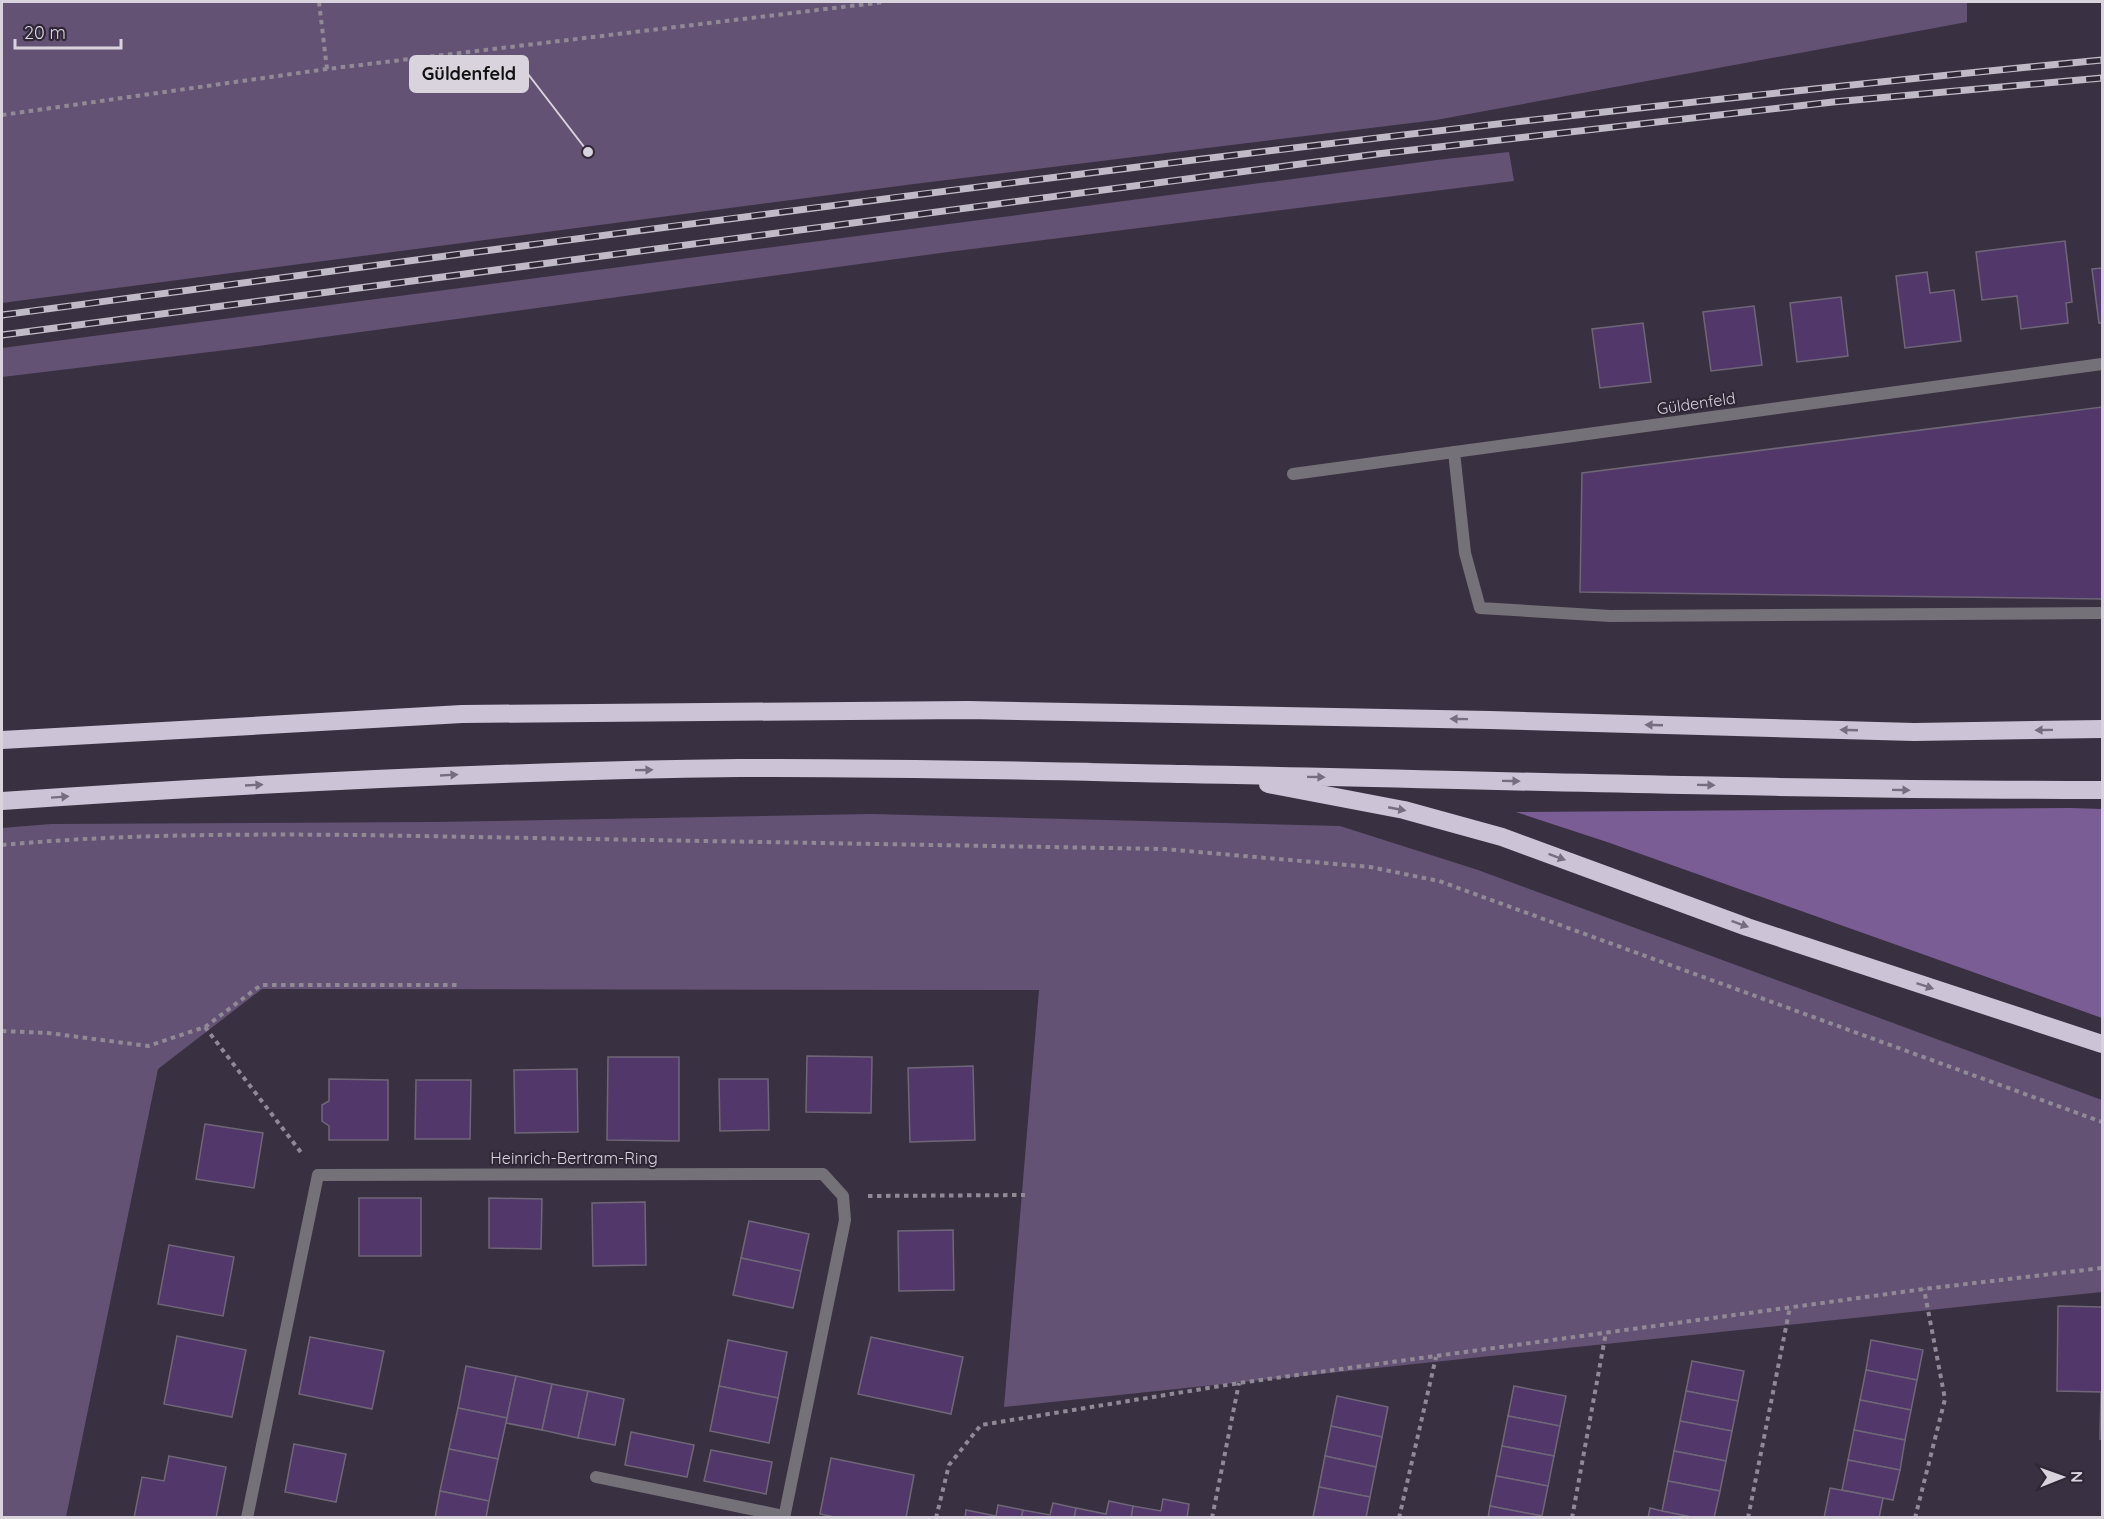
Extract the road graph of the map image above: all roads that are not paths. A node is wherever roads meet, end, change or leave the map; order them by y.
1 (2103, 364) edge
2 (1454, 452) junction
3 (1293, 474) dead end
4 (2103, 613) edge
5 (2103, 729) edge
6 (2, 740) edge
7 (1216, 774) junction
8 (2103, 790) edge
9 (2, 801) edge
10 (2103, 1044) edge
11 (596, 1477) dead end
12 (784, 1517) edge
13 (247, 1518) edge

1 - 2 street, Güldenfeld
2 - 3 street, Güldenfeld
2 - 4 street
5 -> 6 highway
7 -> 8 highway
9 -> 7 highway
7 -> 10 highway
11 - 12 street
12 - 13 street, Heinrich-Bertram-Ring

